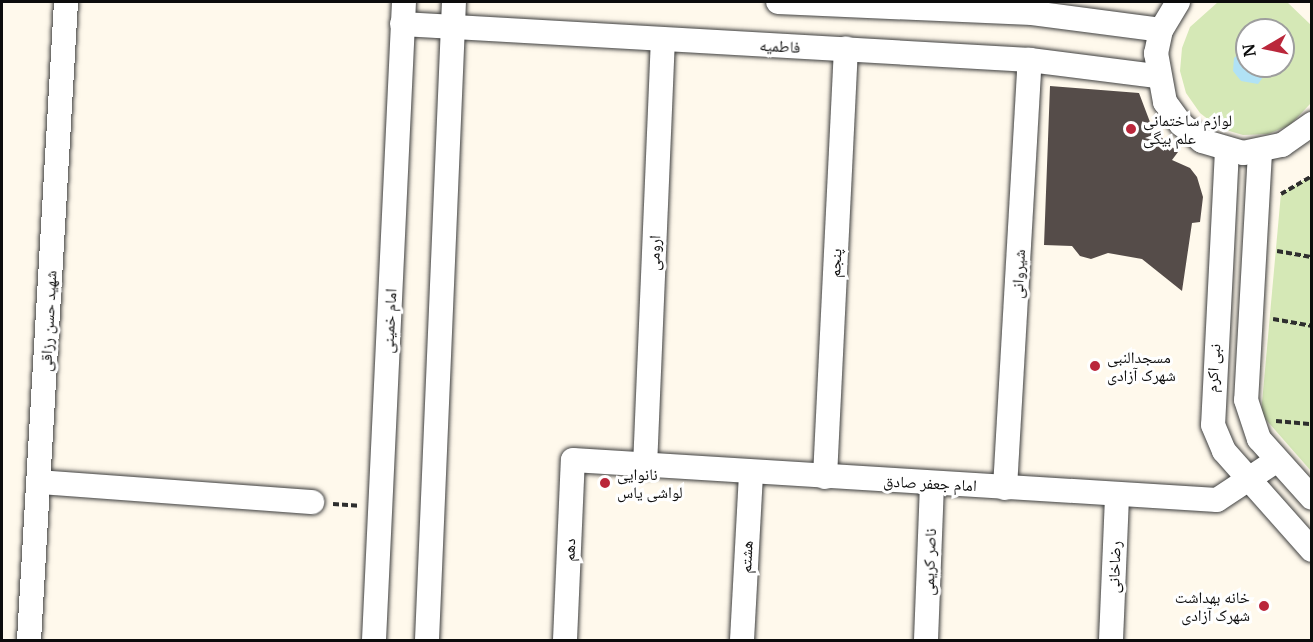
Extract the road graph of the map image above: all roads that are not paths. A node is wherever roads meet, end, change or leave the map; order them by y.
1 (66, 2) edge
2 (454, 2) edge
3 (778, 2) edge
4 (1178, 2) edge
5 (848, 3) edge
6 (1032, 7) edge
7 (403, 13) edge
8 (454, 27) junction
9 (1161, 30) junction
10 (663, 40) junction
11 (846, 49) junction
12 (1030, 60) junction
13 (1156, 76) junction
14 (1311, 124) edge
15 (1227, 150) junction
16 (1260, 152) junction
17 (573, 460) joint
18 (1276, 461) junction
19 (645, 467) junction
20 (751, 473) junction
21 (825, 477) junction
22 (1247, 480) junction
23 (39, 482) junction
24 (932, 483) junction
25 (1005, 488) junction
26 (1117, 494) junction
27 (1311, 498) edge
28 (312, 502) road end
29 (1311, 550) edge
30 (29, 640) edge
31 (374, 640) edge
32 (427, 640) edge
33 (565, 640) edge
34 (742, 640) edge
35 (926, 640) edge
36 (1111, 640) edge

1 - 23 street, شهید حسن رزاقی
2 - 8 street
3 - 5 street
4 - 9 street
5 - 6 street
6 - 9 street
7 - 8 street, فاطمیه
7 - 31 street, امام خمینی
8 - 10 street, فاطمیه
8 - 32 street
9 - 13 street
10 - 11 street, فاطمیه
10 - 19 street, ارومی
11 - 12 street, فاطمیه
11 - 21 street, پنجم
12 - 13 street, فاطمیه
12 - 25 street, شیروانی
13 - 15 street
14 - 16 street
15 - 16 street
15 - 22 street, نبی اکرم
16 - 18 street, نبی اکرم
17 - 19 street, امام جعفر صادق
17 - 33 street, دهم
18 - 22 street, امام جعفر صادق
18 - 27 street, نبی اکرم
19 - 20 street, امام جعفر صادق
20 - 21 street, امام جعفر صادق
20 - 34 street, هشتم
21 - 24 street, امام جعفر صادق
22 - 26 street, امام جعفر صادق
22 - 29 street, نبی اکرم
23 - 28 street
23 - 30 street, شهید حسن رزاقی
24 - 25 street, امام جعفر صادق
24 - 35 street, ناصر کریمی
25 - 26 street, امام جعفر صادق
26 - 36 street, رضاخانی

